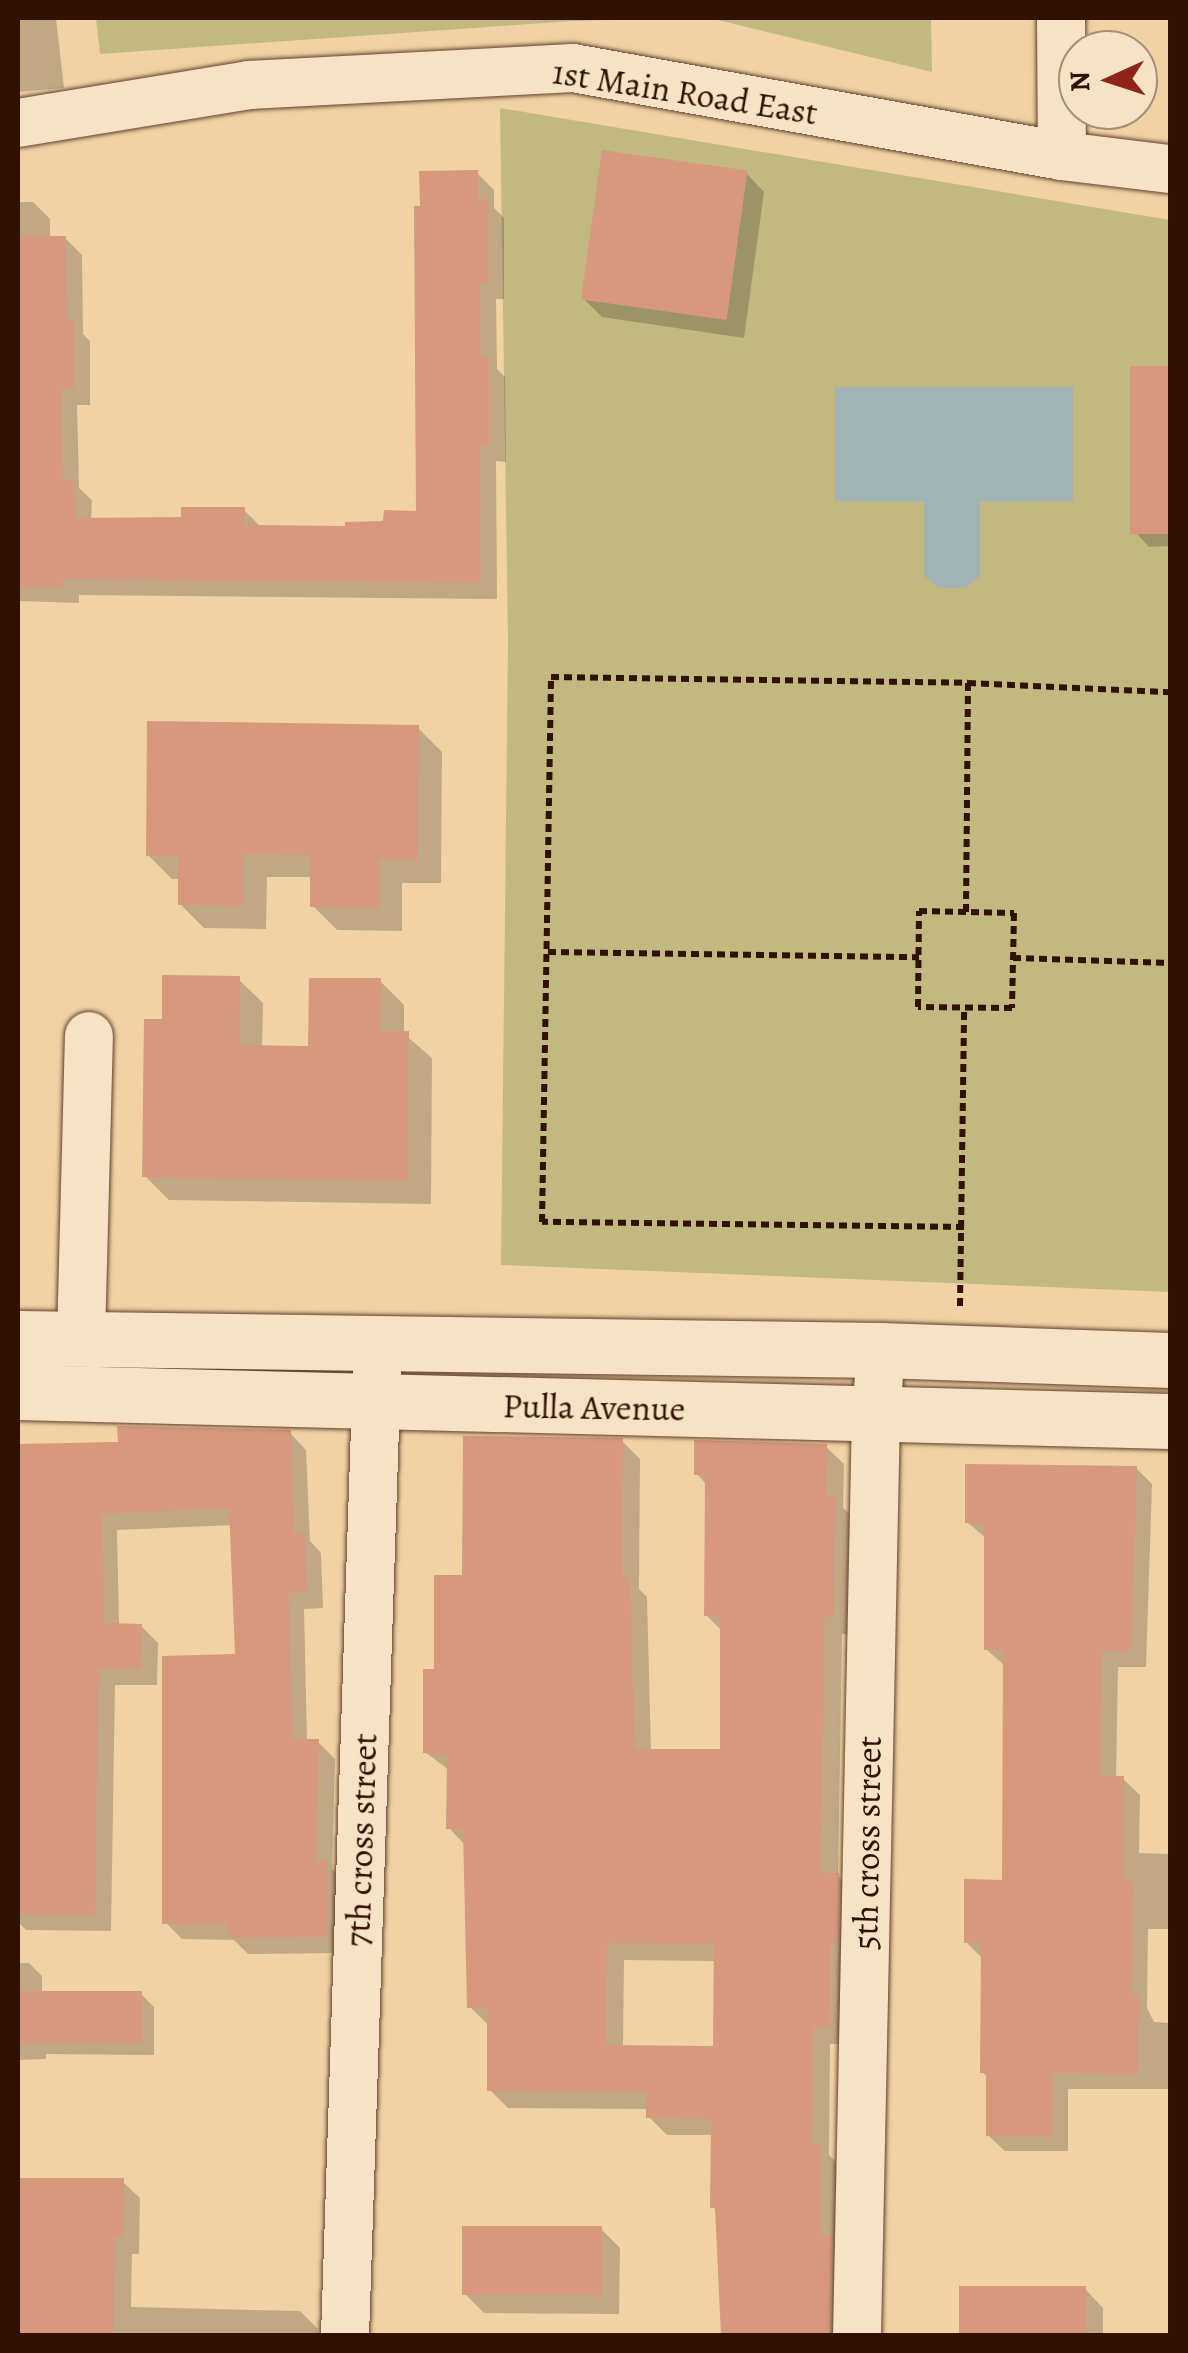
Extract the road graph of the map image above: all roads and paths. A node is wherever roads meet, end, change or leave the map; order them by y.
1 (1060, 18) edge
2 (18, 123) edge
3 (1062, 156) junction
4 (1170, 170) edge
5 (968, 683) junction
6 (1170, 692) edge
7 (966, 912) junction
8 (548, 952) junction
9 (918, 956) junction
10 (1013, 958) junction
11 (1170, 963) edge
12 (964, 1007) junction
13 (89, 1036) dead end
14 (964, 1227) junction
15 (960, 1316) dead end
16 (18, 1338) edge
17 (81, 1339) junction
18 (378, 1345) junction
19 (881, 1350) junction
20 (1170, 1360) edge
21 (18, 1392) edge
22 (375, 1402) junction
23 (876, 1414) junction
24 (1170, 1422) edge
25 (345, 2336) edge
26 (856, 2336) edge

1 - 3 street
2 - 3 street, 1st Main Road East
3 - 4 street, 1st Main Road East
5 - 6 path
5 - 7 path
5 - 8 path
7 - 9 path
7 - 10 path
8 - 9 path
8 - 14 path
9 - 12 path
10 - 11 path
10 - 12 path
12 - 14 path
13 - 17 street
14 - 15 path
16 - 17 street, Pulla Avenue
17 - 18 street, Pulla Avenue
18 - 19 street, Pulla Avenue
18 - 22 street, 7th cross street
19 - 20 street, Pulla Avenue
19 - 23 street, 5th cross street
21 - 22 street, Pulla Avenue
22 - 23 street, Pulla Avenue
22 - 25 street, 7th cross street
23 - 24 street, Pulla Avenue
23 - 26 street, 5th cross street

